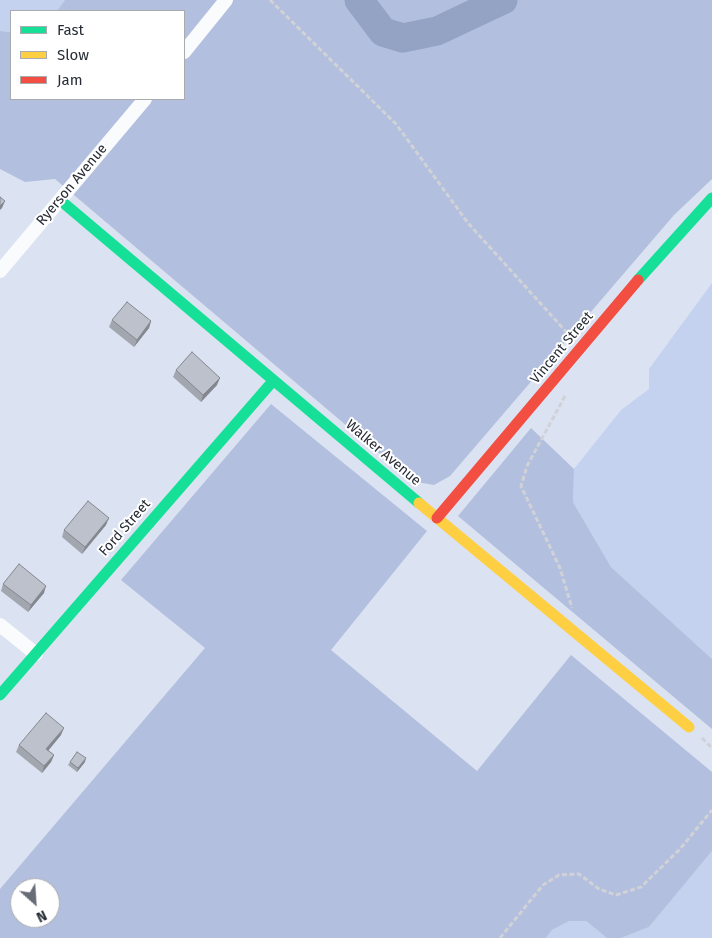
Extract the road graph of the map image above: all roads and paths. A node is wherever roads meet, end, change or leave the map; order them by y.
1 (226, 0) edge
2 (270, 0) edge
3 (185, 51) edge
4 (144, 100) edge
5 (712, 198) edge
6 (60, 200) junction
7 (0, 271) edge
8 (581, 349) junction
9 (273, 381) junction
10 (567, 392) dead end
11 (437, 518) junction
12 (573, 612) dead end
13 (0, 625) edge
14 (36, 654) junction
15 (0, 695) edge
16 (689, 727) dead end
17 (712, 810) edge
18 (500, 938) edge

1 - 3 street
2 - 8 path
4 - 6 street, Ryerson Avenue
5 - 8 street, Vincent Street
6 - 7 street, Ryerson Avenue
6 - 9 street, Walker Avenue
8 - 11 street, Vincent Street
9 - 11 street, Walker Avenue
9 - 14 street, Ford Street
10 - 12 path
11 - 16 street, Walker Avenue
13 - 14 street
14 - 15 street, Ford Street
17 - 18 path

